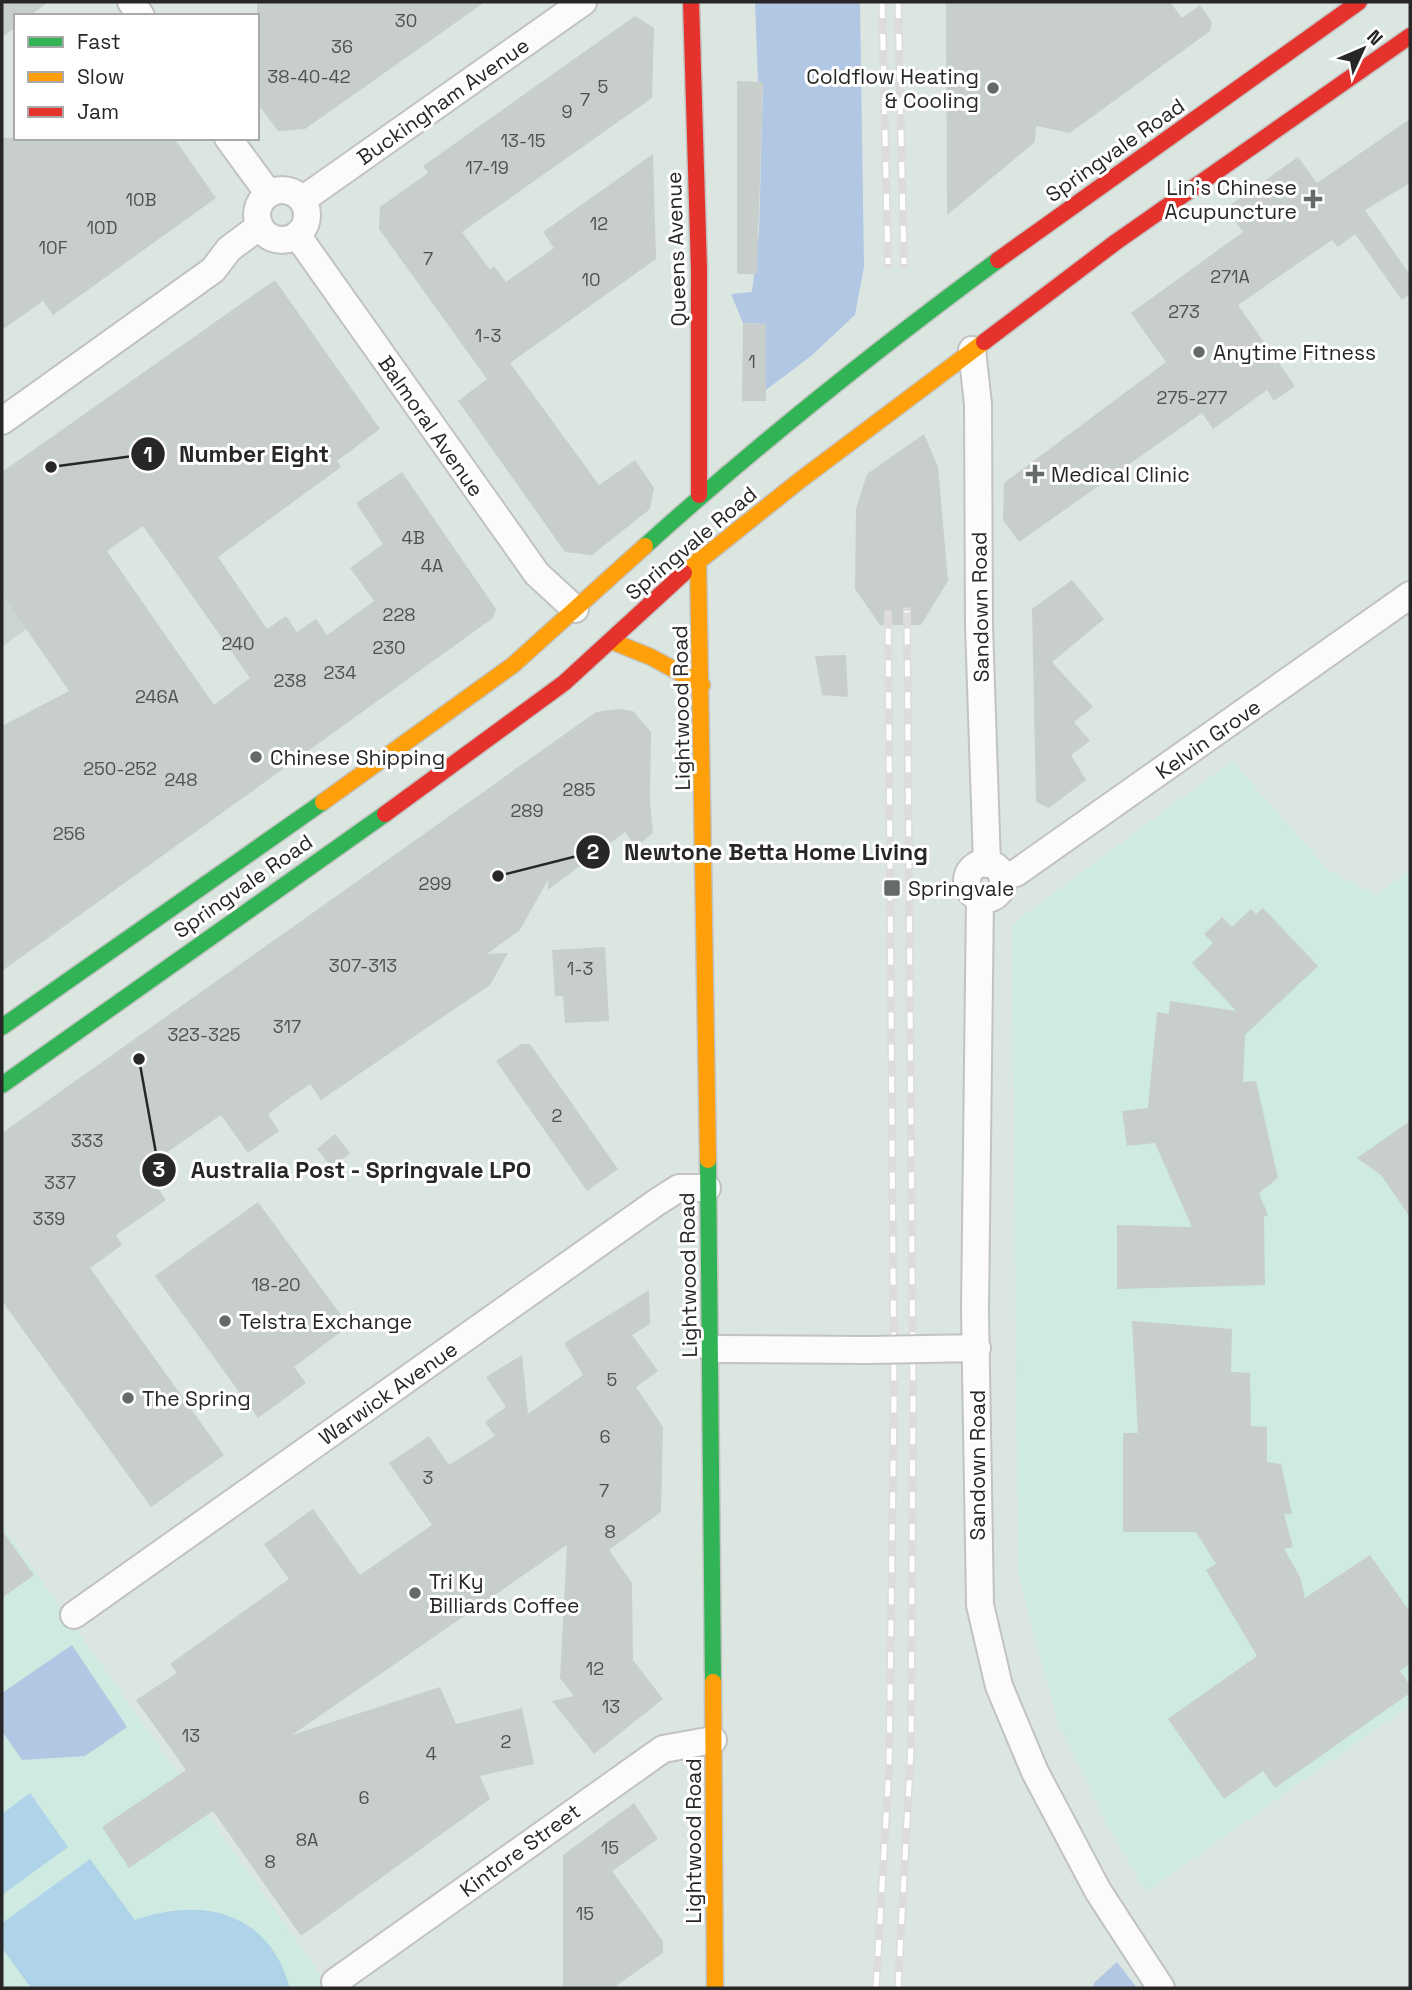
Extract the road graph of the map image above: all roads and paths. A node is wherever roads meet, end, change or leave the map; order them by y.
1 (583, 2) edge
2 (691, 2) edge
3 (1359, 2) edge
4 (1410, 36) edge
5 (229, 140) edge
6 (269, 194) junction
7 (302, 200) junction
8 (260, 226) junction
9 (297, 235) junction
10 (972, 350) junction
11 (2, 421) edge
12 (699, 495) junction
13 (699, 528) joint
14 (698, 561) junction
15 (1410, 595) edge
16 (575, 609) junction
17 (611, 641) junction
18 (702, 685) junction
19 (994, 870) junction
20 (2, 1027) edge
21 (2, 1085) edge
22 (707, 1188) junction
23 (977, 1348) junction
24 (711, 1349) junction
25 (74, 1615) dead end
26 (713, 1740) junction
27 (335, 1982) dead end
28 (715, 1988) edge
29 (1161, 1988) edge

1 - 7 street, Buckingham Avenue
2 - 12 main road, Queens Avenue
3 - 12 main road, Springvale Road
4 - 10 main road, Springvale Road
5 - 6 street
6 - 7 street
6 - 8 street
7 - 9 street
8 - 9 street
8 - 11 street
9 - 16 street, Balmoral Avenue
10 - 14 main road, Springvale Road
10 - 19 street, Sandown Road
12 - 13 main road, Queens Avenue
12 - 16 main road, Springvale Road
13 - 14 main road, Lightwood Road
14 - 17 main road, Springvale Road
14 - 18 main road, Lightwood Road
15 - 19 street, Kelvin Grove
16 - 20 main road, Springvale Road
17 - 18 main road
17 - 21 main road, Springvale Road
18 - 22 main road, Lightwood Road
19 - 23 street, Sandown Road
22 - 24 main road, Lightwood Road
22 - 25 street, Warwick Avenue
23 - 24 street, bridge
23 - 29 street, Sandown Road
24 - 26 main road, Lightwood Road
26 - 27 street, Kintore Street
26 - 28 main road, Lightwood Road

